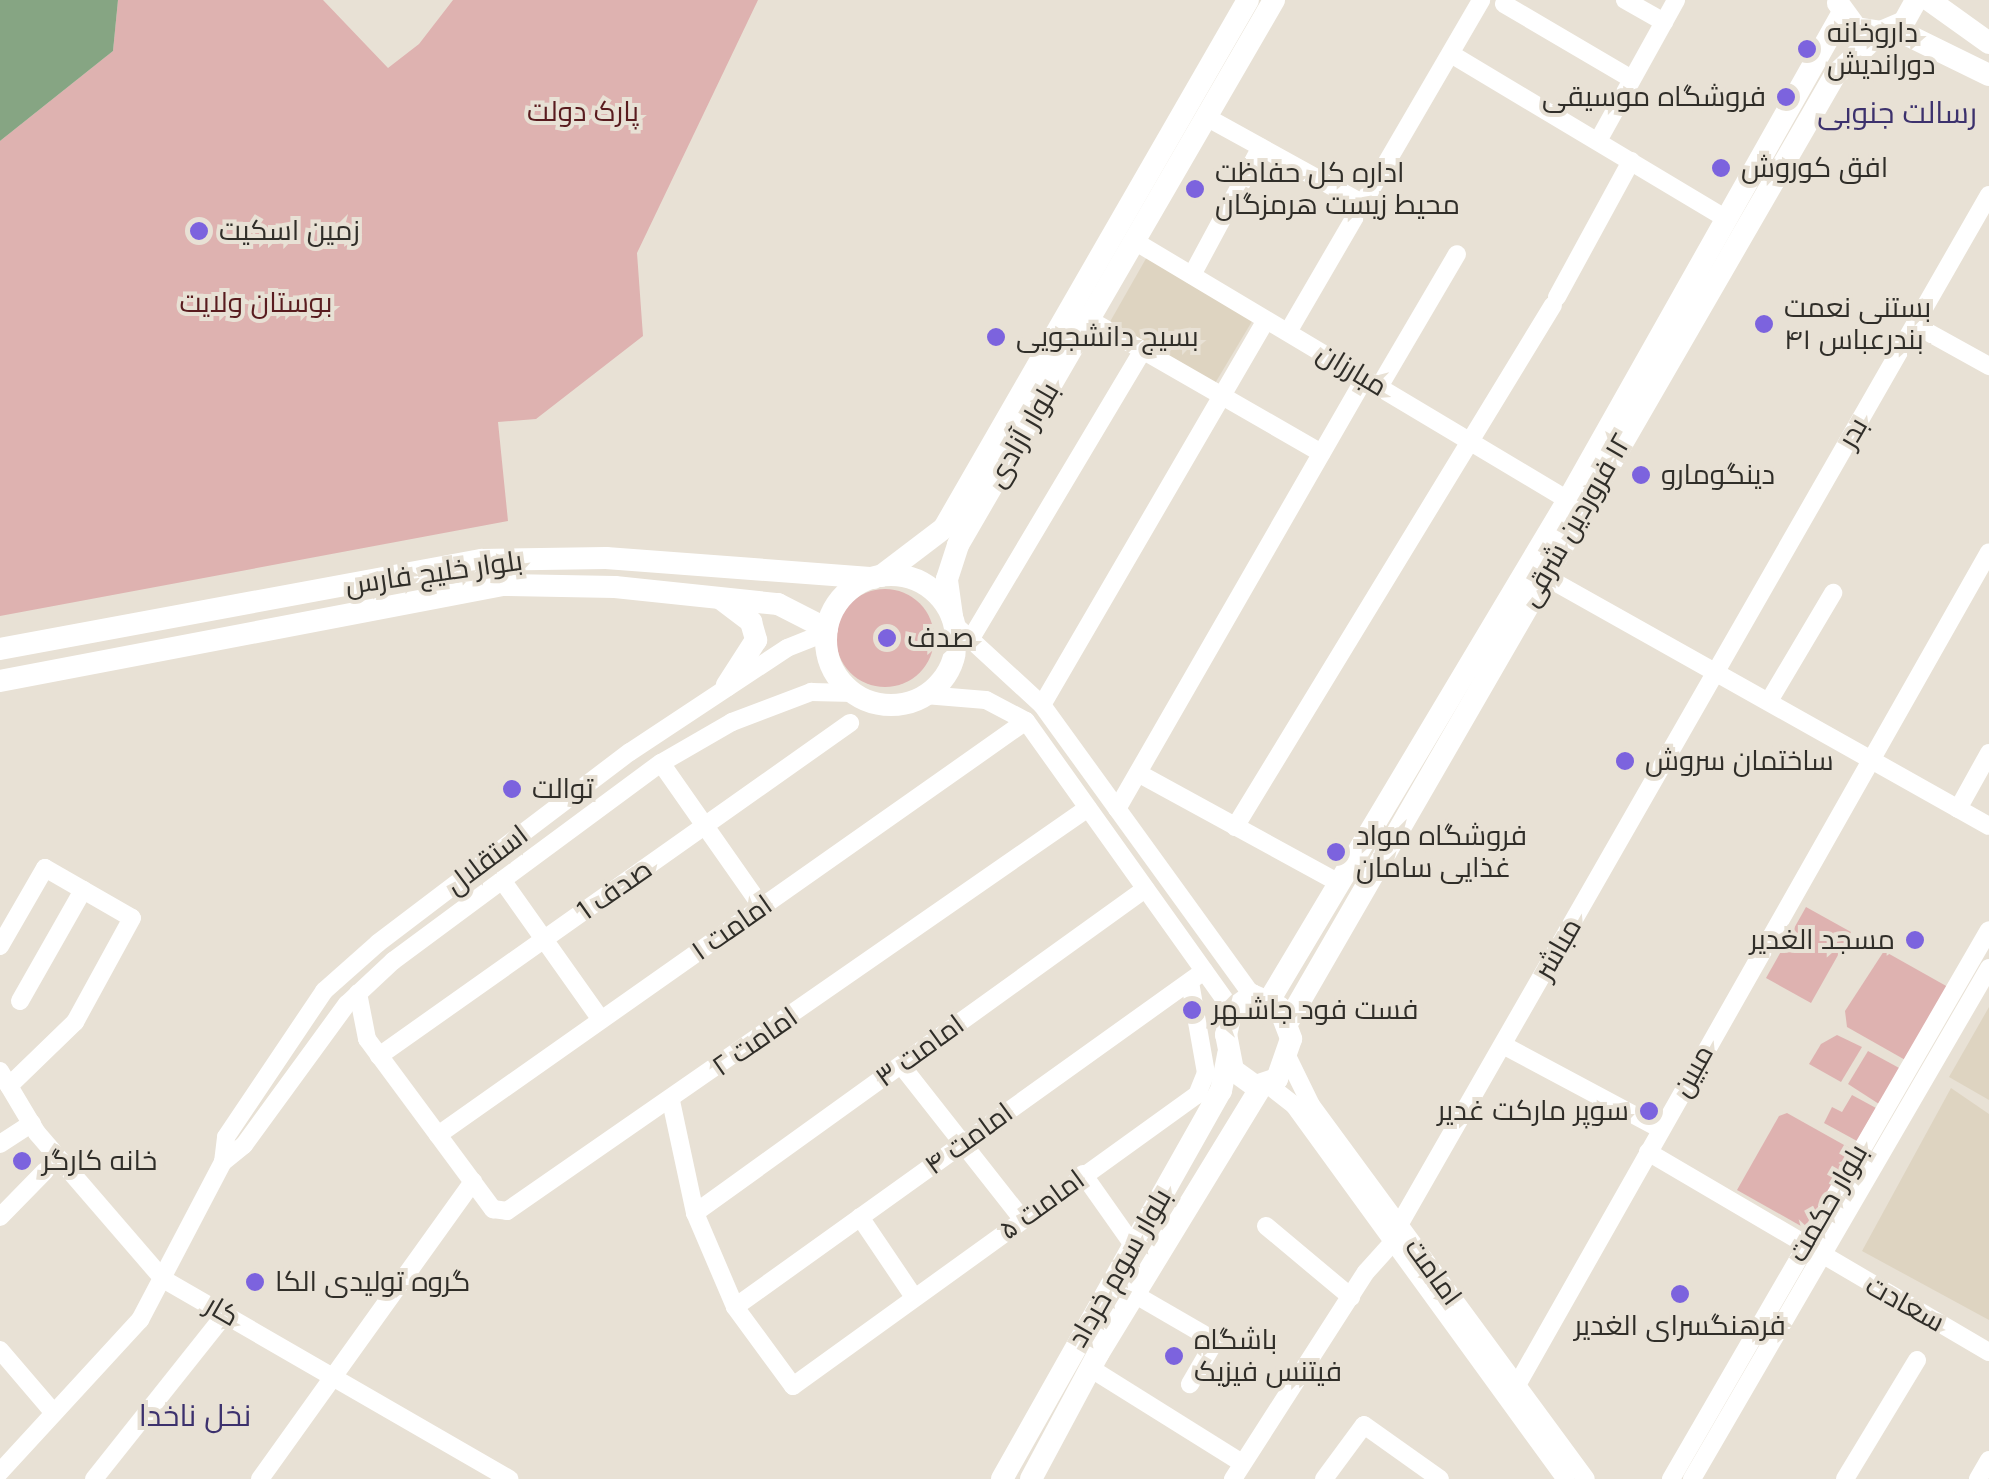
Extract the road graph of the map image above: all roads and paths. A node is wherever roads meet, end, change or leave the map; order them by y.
1 (1248, 0) edge
2 (1274, 0) edge
3 (1481, 0) edge
4 (1624, 0) edge
5 (1676, 0) edge
6 (1916, 0) edge
7 (1504, 4) dead end
8 (1838, 6) edge
9 (1937, 7) edge
10 (1664, 22) junction
11 (1887, 30) junction
12 (1989, 43) edge
13 (1934, 46) junction
14 (1451, 54) junction
15 (1825, 71) junction
16 (1989, 74) edge
17 (1632, 79) junction
18 (1208, 118) junction
19 (1598, 141) junction
20 (1261, 148) junction
21 (1631, 161) junction
22 (1989, 195) edge
23 (1362, 204) junction
24 (1727, 219) junction
25 (1136, 242) junction
26 (1456, 254) dead end
27 (1192, 276) junction
28 (1090, 320) junction
29 (1266, 320) junction
30 (1915, 325) junction
31 (1288, 332) junction
32 (1142, 352) junction
33 (1989, 366) edge
34 (1372, 383) junction
35 (1220, 399) junction
36 (1470, 438) junction
37 (1322, 453) junction
38 (1568, 500) junction
39 (1989, 552) edge
40 (877, 576) junction
41 (1544, 576) junction
42 (1834, 593) dead end
43 (718, 597) junction
44 (960, 625) junction
45 (827, 630) junction
46 (0, 649) edge
47 (1717, 672) junction
48 (0, 681) edge
49 (727, 685) junction
50 (854, 693) junction
51 (924, 696) junction
52 (1036, 698) junction
53 (1768, 701) junction
54 (1009, 708) junction
55 (1026, 721) junction
56 (850, 723) dead end
57 (1989, 753) edge
58 (1870, 757) junction
59 (661, 763) junction
60 (1138, 774) junction
61 (1088, 808) junction
62 (1117, 809) junction
63 (1958, 809) junction
64 (705, 826) junction
65 (1989, 826) edge
66 (1236, 828) junction
67 (502, 880) junction
68 (1339, 883) junction
69 (1145, 889) junction
70 (83, 890) junction
71 (762, 908) junction
72 (1989, 930) edge
73 (544, 940) junction
74 (0, 946) edge
75 (1304, 968) junction
76 (1989, 968) edge
77 (1197, 977) junction
78 (358, 994) junction
79 (1261, 997) junction
80 (20, 1001) dead end
81 (1232, 1010) junction
82 (602, 1020) junction
83 (1288, 1020) junction
84 (334, 1021) junction
85 (367, 1039) junction
86 (1503, 1045) junction
87 (1228, 1054) junction
88 (379, 1056) junction
89 (1288, 1060) junction
90 (900, 1064) junction
91 (5, 1078) edge
92 (1265, 1084) junction
93 (672, 1101) junction
94 (32, 1123) junction
95 (1203, 1123) junction
96 (1660, 1129) junction
97 (1231, 1130) junction
98 (438, 1135) junction
99 (963, 1143) junction
100 (0, 1144) edge
101 (1648, 1152) junction
102 (223, 1162) junction
103 (45, 1171) dead end
104 (1084, 1174) junction
105 (473, 1181) junction
106 (695, 1213) junction
107 (860, 1217) junction
108 (0, 1218) edge
109 (1022, 1219) junction
110 (1266, 1226) dead end
111 (1396, 1233) junction
112 (1132, 1245) junction
113 (1802, 1246) junction
114 (1820, 1257) junction
115 (163, 1279) junction
116 (1134, 1294) junction
117 (1350, 1297) junction
118 (914, 1298) junction
119 (735, 1306) junction
120 (226, 1313) junction
121 (0, 1350) edge
122 (1989, 1352) edge
123 (1917, 1360) dead end
124 (1090, 1368) junction
125 (330, 1374) junction
126 (1190, 1384) dead end
127 (1517, 1385) junction
128 (54, 1413) junction
129 (1989, 1460) edge
130 (1237, 1471) edge
131 (0, 1472) edge
132 (98, 1477) edge
133 (260, 1479) edge
134 (509, 1479) edge
135 (1002, 1479) edge
136 (1031, 1479) edge
137 (1324, 1479) edge
138 (1438, 1479) edge
139 (1566, 1479) edge
140 (1586, 1479) edge
141 (1671, 1479) edge
142 (1692, 1479) edge
143 (1845, 1479) edge
144 (1978, 1479) edge

1 - 40 main road, بلوار آزادی
2 - 18 main road, بلوار آزادی
3 - 14 street
4 - 10 street
5 - 10 street
6 - 11 main road, ١٢ فروردین شرقی
7 - 17 street
8 - 11 main road
8 - 15 main road, ١٢ فروردین شرقی
9 - 12 main road
9 - 13 main road
10 - 17 street
11 - 13 main road
11 - 15 main road, ١٢ فروردین شرقی
13 - 16 main road
14 - 19 street
14 - 23 street
15 - 24 main road, ١٢ فروردین شرقی
15 - 41 main road, ١٢ فروردین شرقی
17 - 19 street
18 - 20 street
18 - 25 main road, بلوار آزادی
19 - 21 street
20 - 23 street
20 - 27 street
21 - 24 street
21 - 36 street
22 - 30 street, بدر
23 - 31 street
24 - 38 main road, ١٢ فروردین شرقی
25 - 27 street, مبارزان
25 - 28 main road, بلوار آزادی
26 - 34 street
27 - 29 street, مبارزان
28 - 32 street
28 - 44 main road, بلوار آزادی
29 - 31 street, مبارزان
29 - 35 street
30 - 33 street
30 - 47 street, بدر
31 - 34 street, مبارزان
32 - 35 street
32 - 44 street
34 - 36 street, مبارزان
34 - 37 street
35 - 37 street
35 - 52 street
36 - 38 street, مبارزان
36 - 66 street
37 - 60 street
38 - 68 main road, ١٢ فروردین شرقی
39 - 58 street, مبین
40 - 44 main road
40 - 45 main road
40 - 46 main road, بلوار خلیج فارس
41 - 47 street
41 - 75 main road, ١٢ فروردین شرقی
42 - 53 street
43 - 45 main road, بلوار خلیج فارس
43 - 48 main road, بلوار خلیج فارس
43 - 49 main road
44 - 51 main road
44 - 52 street
45 - 49 street, استقلال
45 - 50 main road
47 - 53 street
47 - 86 street, مباشر
49 - 102 street, استقلال
50 - 51 main road
50 - 59 street, استقلال
51 - 54 street
52 - 54 street
52 - 62 street
53 - 58 street
54 - 55 street
55 - 61 street
55 - 71 street, امامت ۱
56 - 64 street, صدف 1
57 - 63 street
58 - 63 street
58 - 96 street, مبین
59 - 64 street
59 - 67 street, استقلال
60 - 62 street
60 - 66 street
61 - 69 street
61 - 93 street, امامت ۲
62 - 79 street
63 - 65 street
64 - 71 street
64 - 73 street, صدف 1
66 - 68 street
67 - 73 street
67 - 78 street, استقلال
68 - 75 main road, ١٢ فروردین شرقی
69 - 77 street
69 - 90 street, امامت ۳
70 - 74 street
70 - 80 street
70 - 91 street
71 - 82 street, امامت ۱
72 - 113 street, بلوار حکمت
73 - 82 street
73 - 88 street, صدف 1
75 - 79 main road, ١٢ فروردین شرقی
75 - 83 main road, ١٢ فروردین شرقی
76 - 114 street, بلوار حکمت
77 - 81 street
77 - 99 street, امامت ۴
77 - 104 street, امامت ۵
78 - 84 street, استقلال
78 - 85 street
79 - 81 main road
79 - 83 main road
81 - 87 main road
82 - 98 street, امامت ۱
83 - 89 main road
84 - 85 street
84 - 102 street, استقلال
85 - 88 street, امامت ۲
86 - 96 street
86 - 111 street, مباشر
87 - 92 main road
87 - 95 main road, بلوار سوم خرداد
88 - 98 street, امامت ۲
89 - 92 main road
89 - 111 street, امامت
90 - 99 street
90 - 106 street, امامت ۳
91 - 94 street, کار
92 - 97 main road, بلوار سوم خرداد
92 - 111 street, امامت
93 - 105 street, امامت ۲
93 - 106 street
94 - 100 street
94 - 115 street, کار
95 - 97 main road
95 - 112 main road, بلوار سوم خرداد
96 - 101 street, مبین
97 - 116 main road, بلوار سوم خرداد
98 - 105 street, امامت ۲
99 - 107 street, امامت ۴
99 - 109 street
101 - 113 street, سعادت
101 - 127 street, مبین
102 - 115 street, استقلال
103 - 108 street
104 - 109 street, امامت ۵
104 - 112 street
105 - 125 street
106 - 119 street
107 - 118 street
107 - 119 street, امامت ۴
109 - 118 street, امامت ۵
110 - 117 street
111 - 117 street, مباشر
111 - 127 street, امامت
111 - 139 street, امامت
112 - 135 main road, بلوار سوم خرداد
113 - 114 street, سعادت
113 - 141 street, بلوار حکمت
114 - 122 street, سعادت
114 - 142 street, بلوار حکمت
115 - 120 street, کار
115 - 128 street, استقلال
116 - 124 main road, بلوار سوم خرداد
116 - 126 street
117 - 130 street, مباشر
118 - 119 street, امامت ۵
120 - 125 street, کار
120 - 132 street
121 - 128 street
123 - 143 street
124 - 130 street
124 - 136 main road, بلوار سوم خرداد
125 - 133 street
125 - 134 street, کار
127 - 140 street, امامت
128 - 131 street, استقلال
129 - 144 street
137 - 138 street

